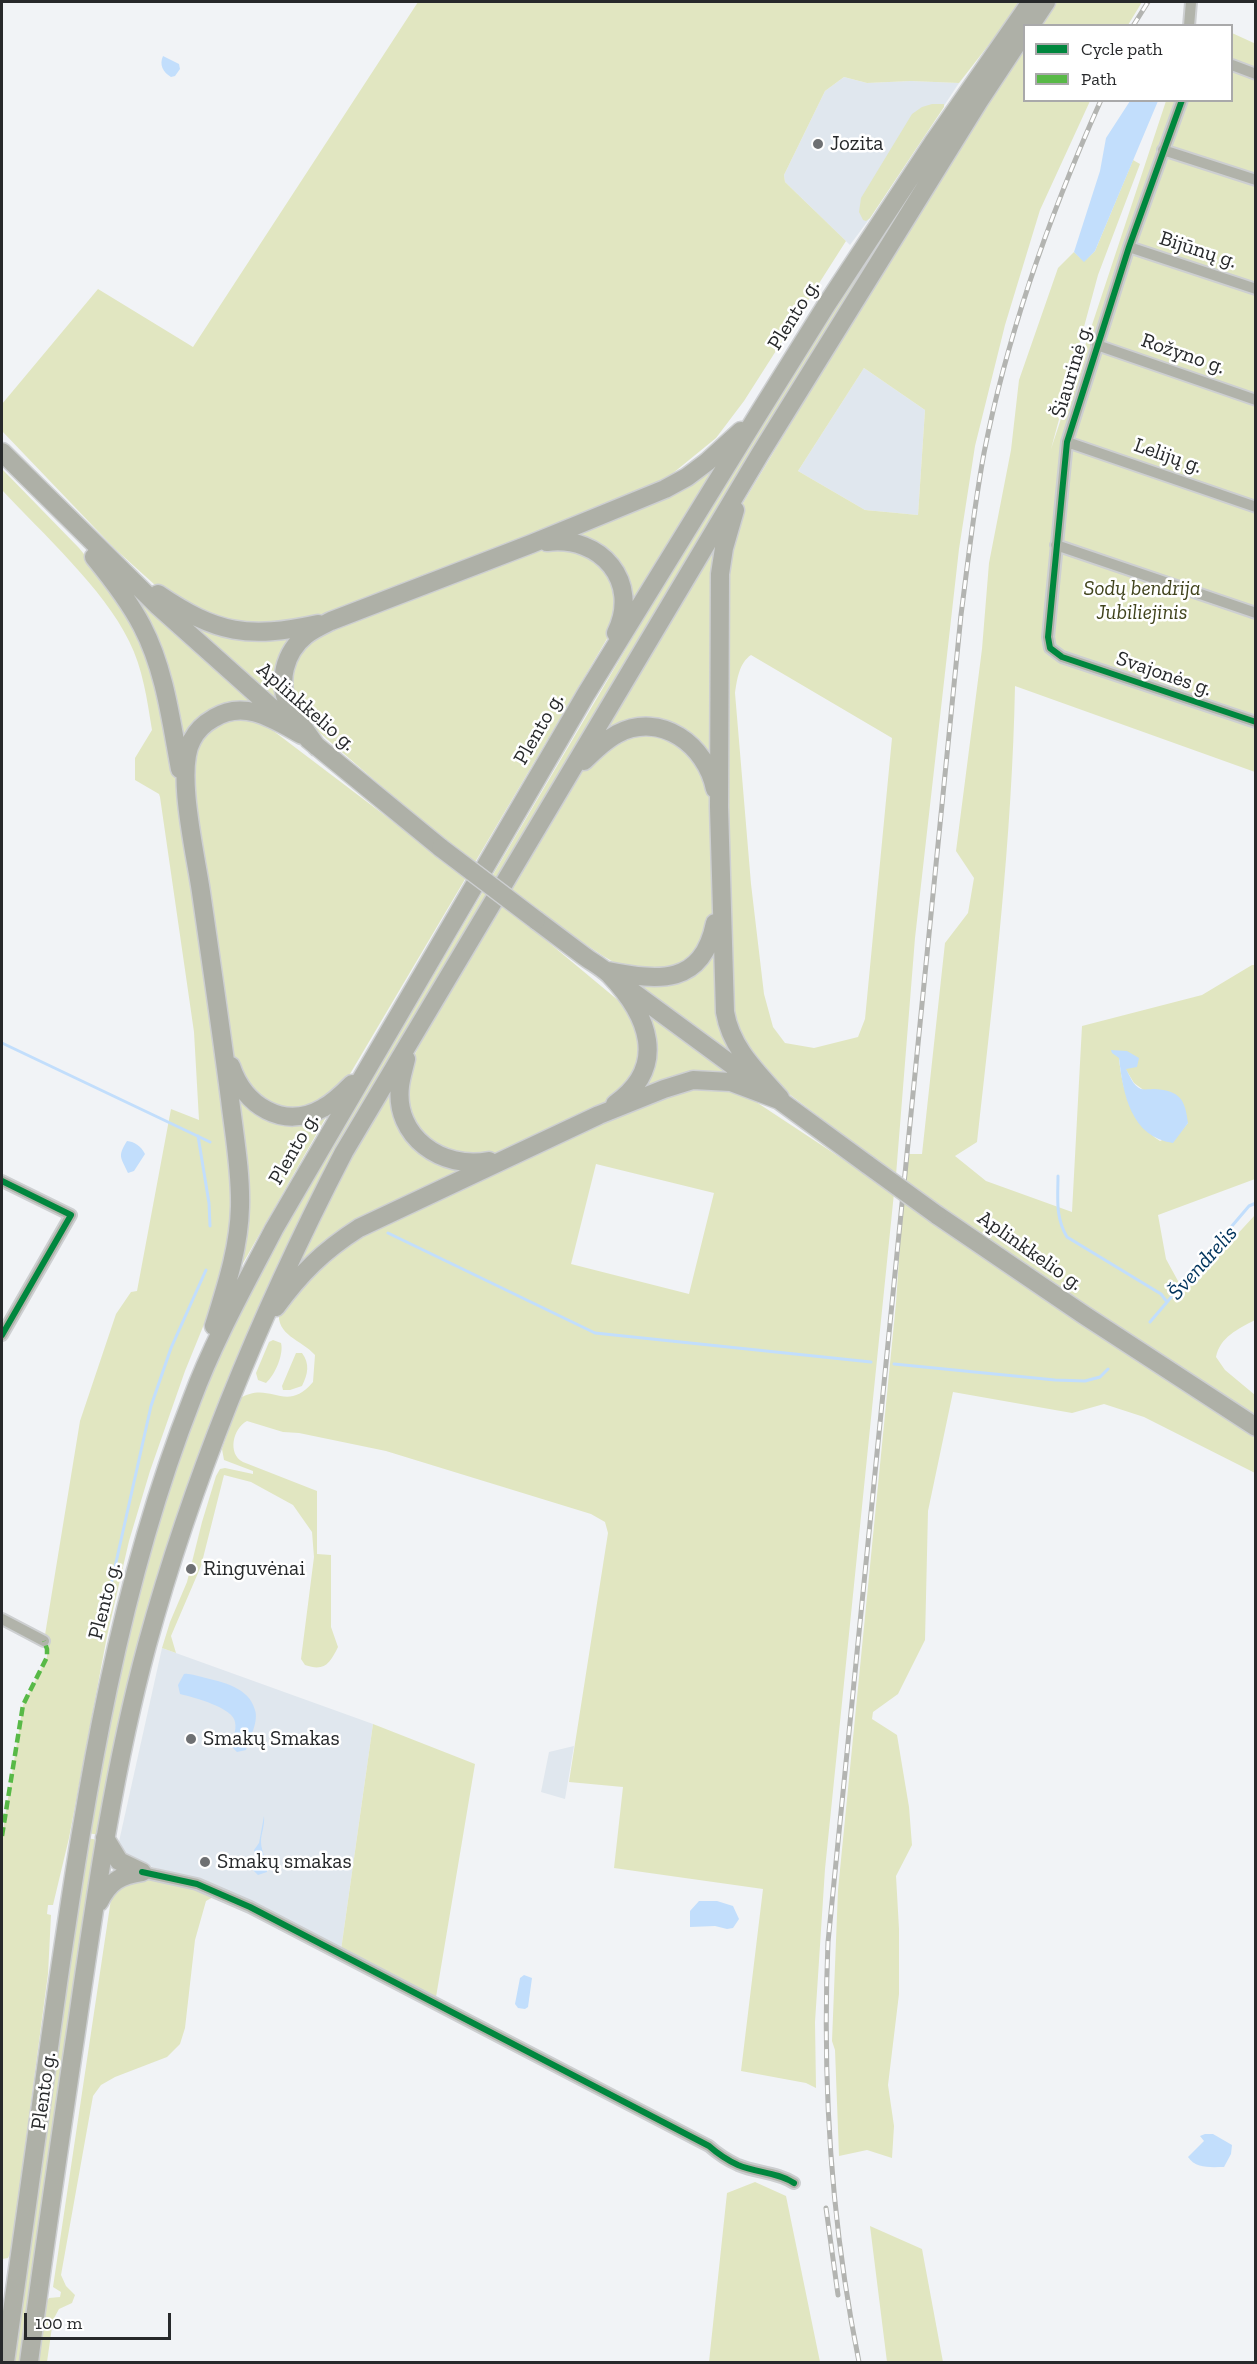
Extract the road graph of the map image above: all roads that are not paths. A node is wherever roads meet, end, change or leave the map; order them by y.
1 (1031, 2) edge
2 (1046, 2) edge
3 (1191, 2) edge
4 (1031, 24) edge
5 (1189, 24) edge
6 (1023, 34) edge
7 (1233, 65) edge
8 (1256, 74) edge
9 (972, 97) junction
10 (1181, 102) edge
11 (1163, 150) junction
12 (1256, 180) edge
13 (1129, 247) junction
14 (1256, 289) edge
15 (1097, 345) junction
16 (1256, 400) edge
17 (756, 418) junction
18 (1067, 442) junction
19 (2, 452) edge
20 (760, 454) junction
21 (55, 506) junction
22 (1256, 507) edge
23 (531, 544) junction
24 (1056, 545) junction
25 (119, 568) junction
26 (1256, 613) edge
27 (331, 621) junction
28 (1062, 657) joint
29 (586, 694) junction
30 (1256, 722) edge
31 (302, 735) junction
32 (317, 747) junction
33 (566, 779) junction
34 (188, 803) junction
35 (719, 807) junction
36 (721, 895) junction
37 (607, 973) junction
38 (218, 1002) junction
39 (410, 1040) junction
40 (366, 1070) junction
41 (782, 1102) junction
42 (599, 1115) junction
43 (511, 1157) junction
44 (2, 1181) edge
45 (2, 1335) edge
46 (233, 1391) junction
47 (192, 1398) junction
48 (1256, 1427) edge
49 (2, 1619) edge
50 (44, 1641) dead end
51 (105, 1838) junction
52 (142, 1872) junction
53 (93, 1914) junction
54 (794, 2183) dead end
55 (4, 2362) edge
56 (28, 2362) edge

1 - 9 highway
2 - 4 highway
3 - 5 street
6 - 9 highway
7 - 8 street
9 - 17 highway, Plento g.
9 - 20 highway, Plento g.
10 - 11 street, Šiaurinė g.
11 - 12 street
11 - 13 street, Šiaurinė g.
13 - 14 street, Bijūnų g.
13 - 15 street, Šiaurinė g.
15 - 16 street, Rožyno g.
15 - 18 street, Šiaurinė g.
17 - 23 highway
17 - 29 highway, Plento g.
18 - 22 street, Lelijų g.
18 - 24 street, Šiaurinė g.
19 - 21 highway, Aplinkkelio g.
20 - 33 highway, Plento g.
20 - 35 highway
21 - 25 highway, Aplinkkelio g.
21 - 34 highway
23 - 27 highway
23 - 29 highway
24 - 26 street
24 - 28 street, Šiaurinė g.
25 - 27 highway
25 - 31 highway, Aplinkkelio g.
27 - 32 highway
28 - 30 street, Svajonės g.
29 - 40 highway, Plento g.
31 - 32 highway, Aplinkkelio g.
31 - 34 highway
32 - 37 highway, Aplinkkelio g., bridge
33 - 35 highway
33 - 39 highway, Plento g.
34 - 38 highway
35 - 36 highway
36 - 37 highway
36 - 41 highway
37 - 41 highway, Aplinkkelio g.
37 - 42 highway
38 - 40 highway
38 - 47 highway
39 - 43 highway
39 - 46 highway, Plento g.
40 - 47 highway, Plento g.
41 - 42 highway
41 - 48 highway, Aplinkkelio g., bridge
42 - 43 highway
43 - 46 highway
44 - 45 street
46 - 51 highway, Plento g.
47 - 55 highway, Plento g.
49 - 50 street
51 - 52 highway
51 - 53 highway, Plento g.
52 - 53 highway
52 - 54 street
53 - 56 highway, Plento g.

